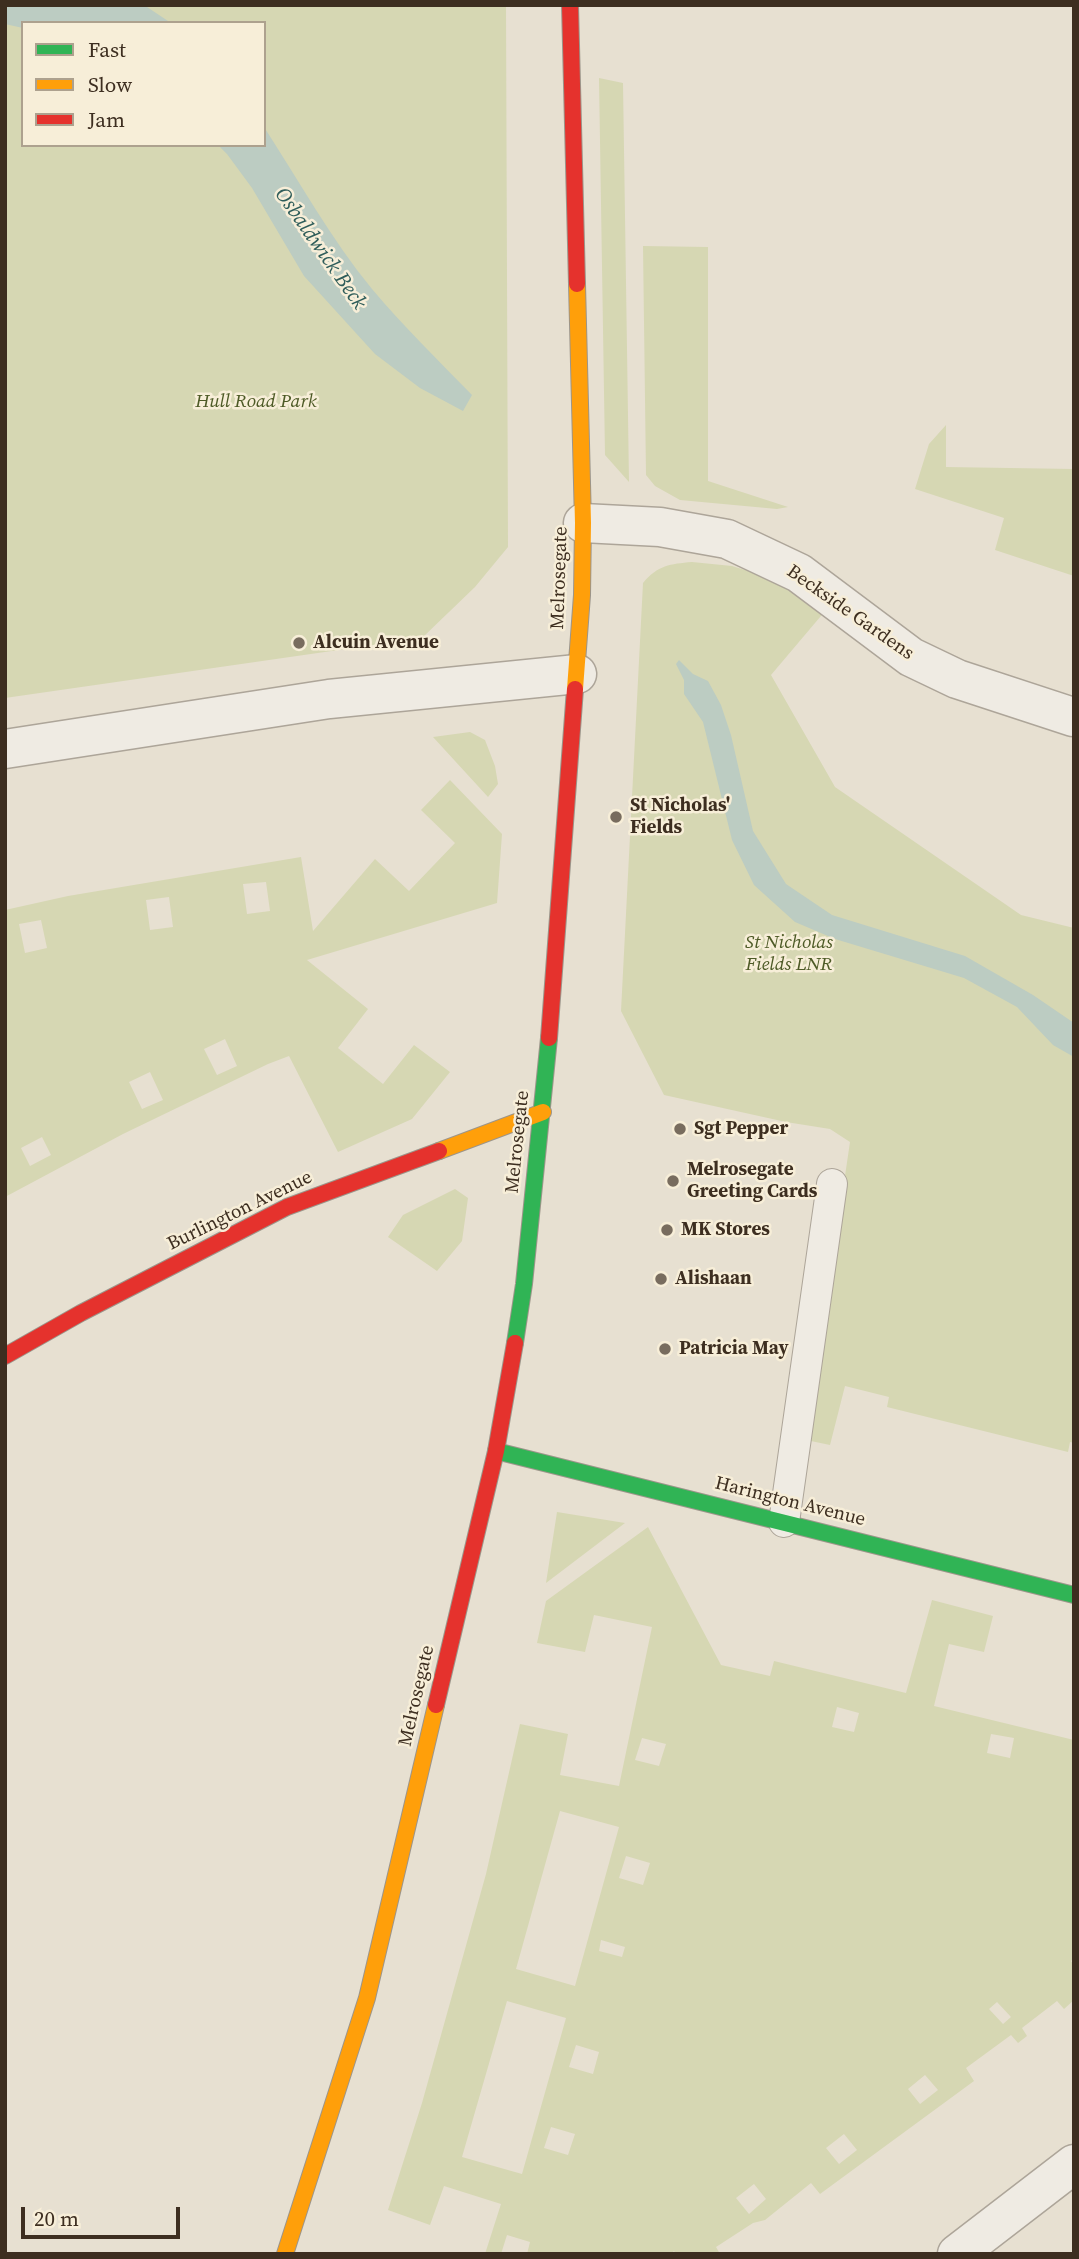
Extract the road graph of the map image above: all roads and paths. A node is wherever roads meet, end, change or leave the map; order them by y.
1 (570, 5) edge
2 (583, 523) junction
3 (577, 674) junction
4 (1073, 717) edge
5 (5, 748) edge
6 (543, 1112) junction
7 (832, 1184) dead end
8 (5, 1356) edge
9 (495, 1451) junction
10 (784, 1522) junction
11 (1074, 1595) edge
12 (1074, 2164) edge
13 (285, 2254) edge
14 (957, 2254) edge

1 - 2 street, Melrosegate
2 - 3 street, Melrosegate
2 - 4 street, Beckside Gardens
3 - 5 street
3 - 6 street, Melrosegate
6 - 8 street, Burlington Avenue
6 - 9 street, Melrosegate
7 - 10 lane
9 - 10 street, Harington Avenue
9 - 13 street, Melrosegate
10 - 11 street, Harington Avenue
12 - 14 street

